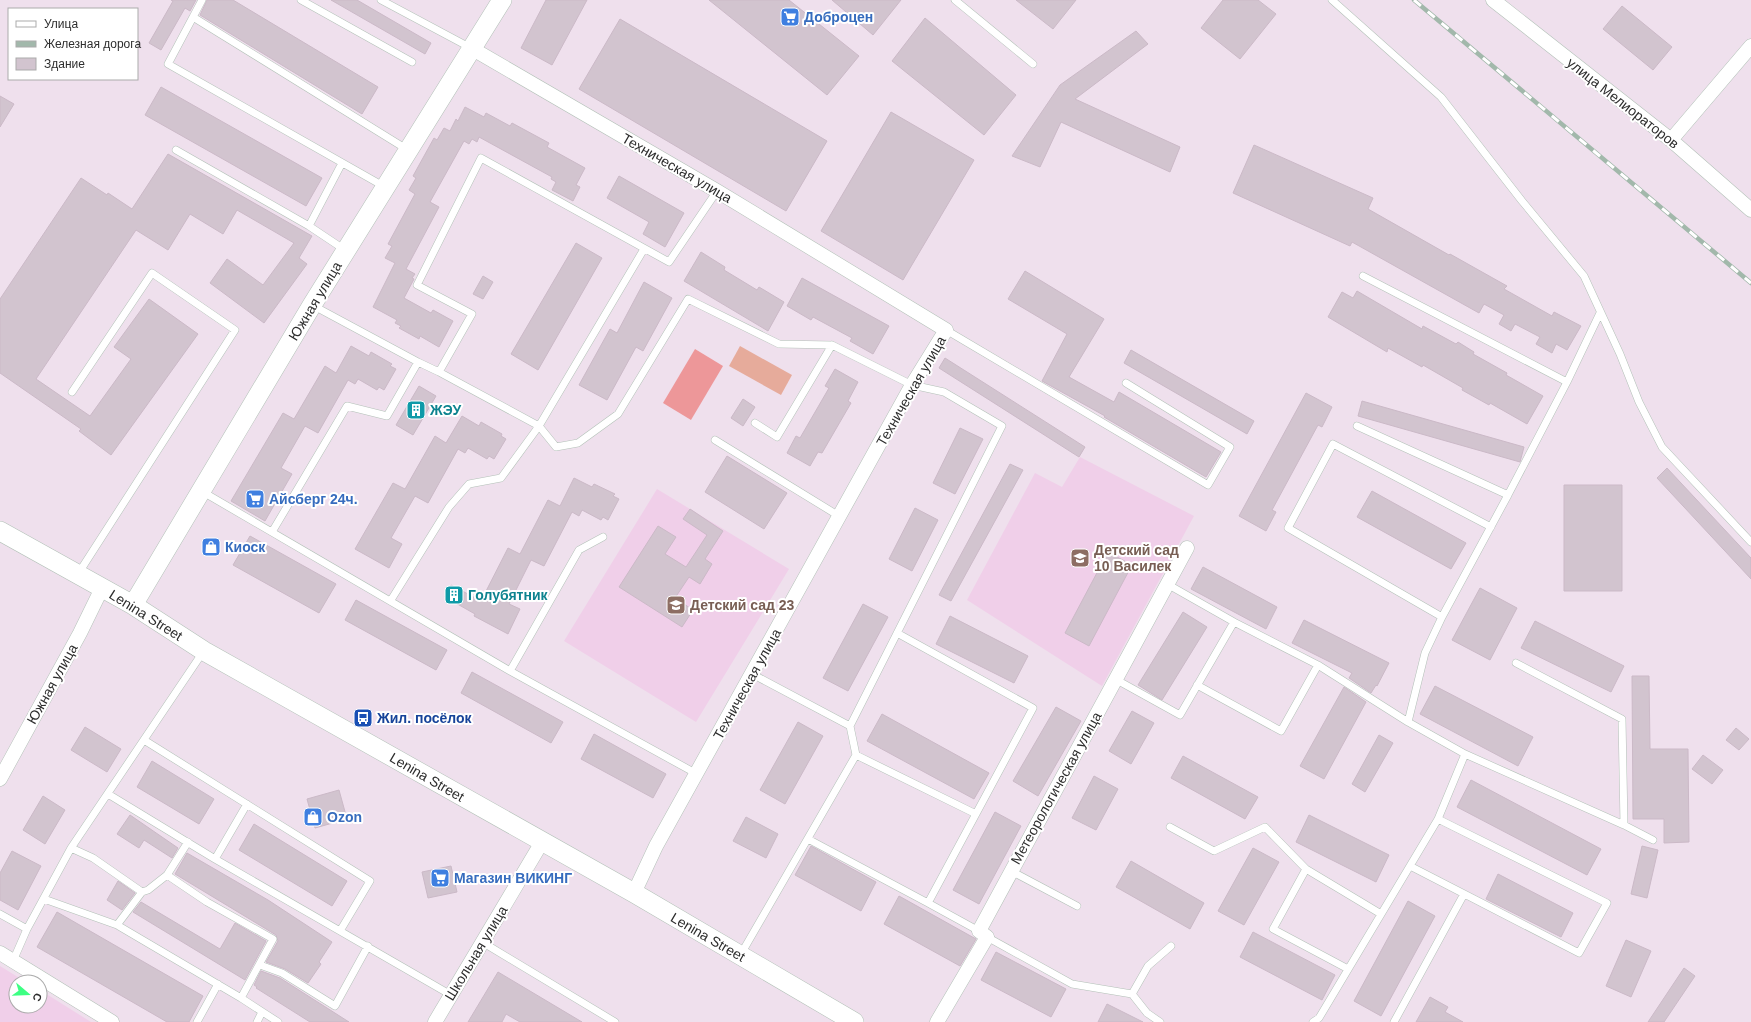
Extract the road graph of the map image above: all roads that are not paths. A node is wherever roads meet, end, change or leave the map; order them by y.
1 (202, 0) edge
2 (301, 0) edge
3 (381, 0) edge
4 (502, 0) edge
5 (955, 0) edge
6 (1332, 0) edge
7 (1493, 0) edge
8 (193, 17) junction
9 (1751, 46) edge
10 (471, 48) junction
11 (412, 62) dead end
12 (1033, 64) dead end
13 (1671, 140) junction
14 (176, 150) dead end
15 (408, 150) junction
16 (342, 163) junction
17 (385, 187) junction
18 (717, 191) junction
19 (1751, 210) edge
20 (309, 226) junction
21 (644, 249) junction
22 (346, 250) junction
23 (1363, 276) dead end
24 (312, 305) junction
25 (1600, 313) junction
26 (946, 330) junction
27 (832, 345) junction
28 (418, 362) junction
29 (439, 372) junction
30 (1568, 382) junction
31 (1126, 383) dead end
32 (912, 385) junction
33 (72, 392) dead end
34 (755, 423) dead end
35 (540, 426) junction
36 (1357, 426) dead end
37 (715, 440) dead end
38 (201, 490) junction
39 (1508, 495) junction
40 (839, 516) junction
41 (1490, 527) junction
42 (0, 531) edge
43 (272, 532) junction
44 (603, 537) dead end
45 (1751, 542) edge
46 (1187, 548) dead end
47 (78, 574) junction
48 (1167, 584) junction
49 (102, 588) junction
50 (391, 600) junction
51 (133, 606) junction
52 (1442, 617) junction
53 (1234, 622) junction
54 (897, 633) junction
55 (204, 651) junction
56 (1516, 663) dead end
57 (1318, 665) junction
58 (510, 671) junction
59 (752, 674) junction
60 (1115, 679) junction
61 (1197, 685) junction
62 (1408, 722) junction
63 (850, 726) junction
64 (144, 740) junction
65 (1465, 754) junction
66 (856, 755) junction
67 (697, 774) junction
68 (0, 779) edge
69 (108, 794) junction
70 (247, 804) junction
71 (976, 814) junction
72 (1438, 819) junction
73 (1624, 825) junction
74 (1170, 827) dead end
75 (808, 839) junction
76 (1653, 840) dead end
77 (188, 842) junction
78 (542, 842) junction
79 (71, 848) junction
80 (215, 859) junction
81 (1410, 866) junction
82 (1306, 870) junction
83 (1011, 871) junction
84 (167, 875) junction
85 (142, 892) junction
86 (634, 893) junction
87 (1464, 894) junction
88 (44, 898) junction
89 (928, 903) junction
90 (1077, 906) dead end
91 (0, 914) edge
92 (1381, 914) junction
93 (117, 925) junction
94 (27, 930) junction
95 (340, 931) junction
96 (983, 934) junction
97 (482, 942) junction
98 (368, 946) junction
99 (1171, 946) dead end
100 (0, 953) edge
101 (740, 956) junction
102 (13, 961) junction
103 (260, 965) junction
104 (1348, 969) junction
105 (218, 984) junction
106 (1132, 994) junction
107 (451, 995) junction
108 (241, 998) junction
109 (262, 1012) junction
110 (112, 1022) edge
111 (197, 1022) edge
112 (256, 1022) edge
113 (278, 1022) edge
114 (435, 1022) edge
115 (615, 1022) edge
116 (854, 1022) edge
117 (937, 1022) edge
118 (1160, 1022) edge
119 (1313, 1022) edge
120 (1394, 1022) edge

1 - 8 lane
2 - 11 lane
3 - 10 lane
4 - 10 main road, Южная улица
5 - 12 lane
6 - 25 lane
7 - 13 street, улица Мелиораторов
8 - 15 lane
8 - 16 lane
9 - 13 street
10 - 15 main road, Южная улица
10 - 18 street, Техническая улица
13 - 19 street, улица Мелиораторов
14 - 20 lane
15 - 17 main road, Южная улица
16 - 17 lane
16 - 20 lane
17 - 22 main road, Южная улица
18 - 21 lane
18 - 26 street, Техническая улица
20 - 22 lane
21 - 29 lane
21 - 35 lane
22 - 24 main road, Южная улица
23 - 30 lane
24 - 28 lane
24 - 38 main road, Южная улица
25 - 30 lane
25 - 45 lane
26 - 31 lane
26 - 32 street, Техническая улица
27 - 32 lane
27 - 34 lane
27 - 35 lane
28 - 29 lane
28 - 43 lane
29 - 35 lane
30 - 39 lane
32 - 40 street, Техническая улица
32 - 54 lane
33 - 47 lane
35 - 50 lane
36 - 39 lane
37 - 40 lane
38 - 43 lane
38 - 51 main road, Южная улица
39 - 41 lane
40 - 59 street, Техническая улица
41 - 52 lane
41 - 52 lane
42 - 47 main road, Lenina Street
43 - 50 lane
44 - 58 lane
46 - 48 street, Метеорологическая улица
47 - 49 main road, Lenina Street
48 - 53 lane
48 - 60 street, Метеорологическая улица
49 - 51 main road, Lenina Street
49 - 68 street, Южная улица
50 - 58 lane
51 - 55 main road, Lenina Street
52 - 62 lane
53 - 57 lane
53 - 61 lane
54 - 63 lane
54 - 71 lane
55 - 64 lane
55 - 78 main road, Lenina Street
56 - 73 lane
57 - 61 lane
57 - 62 lane
58 - 67 lane
59 - 63 lane
59 - 67 street, Техническая улица
60 - 61 lane
60 - 83 street, Метеорологическая улица
62 - 65 lane
63 - 66 lane
64 - 69 lane
64 - 70 lane
65 - 72 lane
65 - 73 lane
66 - 71 lane
66 - 75 lane
67 - 86 street, Техническая улица
69 - 77 lane
69 - 79 lane
70 - 80 lane
70 - 95 lane
71 - 89 lane
72 - 81 lane
72 - 87 lane
73 - 76 lane
74 - 82 lane
75 - 89 lane
75 - 101 lane
77 - 80 lane
77 - 84 lane
78 - 86 main road, Lenina Street
78 - 97 street, Школьная улица
79 - 85 lane
79 - 88 lane
80 - 95 lane
81 - 87 lane
81 - 92 lane
82 - 92 lane
82 - 104 lane
83 - 90 lane
83 - 96 street, Метеорологическая улица
84 - 85 lane
84 - 103 lane
85 - 93 lane
86 - 101 main road, Lenina Street
87 - 120 lane
88 - 93 lane
88 - 94 lane
89 - 96 lane
91 - 94 lane
92 - 104 lane
93 - 105 lane
94 - 102 lane
95 - 98 lane
96 - 106 lane
96 - 117 street, Метеорологическая улица
97 - 107 street, Школьная улица
97 - 115 lane
98 - 103 lane
98 - 107 lane
99 - 106 lane
100 - 102 street
101 - 116 main road, Lenina Street
102 - 110 street
103 - 108 lane
104 - 119 lane
105 - 108 lane
105 - 111 lane
106 - 118 lane
107 - 114 street, Школьная улица
108 - 109 lane
109 - 112 lane
109 - 113 lane

